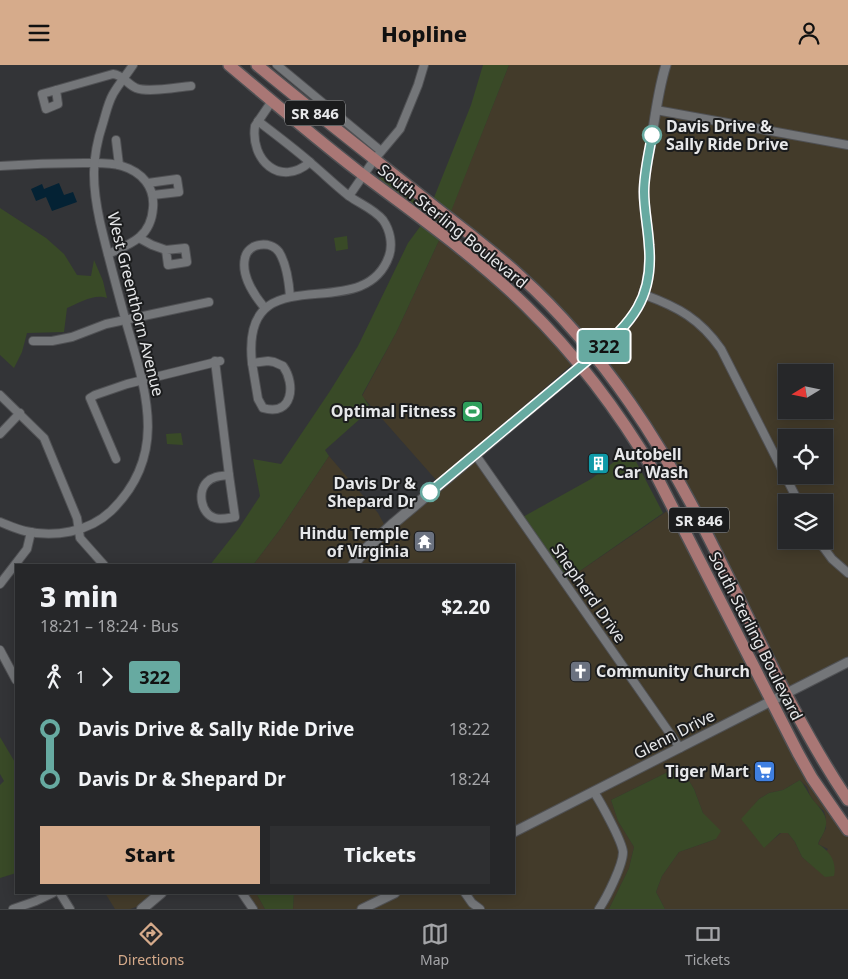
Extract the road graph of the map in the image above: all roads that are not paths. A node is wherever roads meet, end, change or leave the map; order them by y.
1 (133, 65) edge
2 (230, 65) edge
3 (257, 65) edge
4 (278, 65) edge
5 (424, 65) edge
6 (666, 65) edge
7 (124, 78) junction
8 (191, 86) dead end
9 (56, 90) dead end
10 (272, 101) junction
11 (656, 110) junction
12 (258, 121) junction
13 (116, 140) dead end
14 (848, 145) edge
15 (378, 155) junction
16 (310, 162) junction
17 (93, 163) junction
18 (119, 165) junction
19 (0, 166) edge
20 (364, 175) junction
21 (148, 183) junction
22 (153, 195) junction
23 (349, 196) junction
24 (139, 238) junction
25 (166, 250) dead end
26 (108, 254) junction
27 (645, 295) junction
28 (290, 297) junction
29 (209, 302) dead end
30 (264, 307) junction
31 (125, 319) junction
32 (33, 341) dead end
33 (594, 355) junction
34 (252, 363) junction
35 (581, 366) junction
36 (142, 380) junction
37 (0, 395) edge
38 (20, 413) junction
39 (0, 434) edge
40 (475, 454) junction
41 (116, 459) dead end
42 (229, 475) junction
43 (794, 494) edge
44 (0, 522) edge
45 (78, 529) junction
46 (31, 532) junction
47 (825, 549) edge
48 (15, 564) edge
49 (103, 564) edge
50 (354, 564) edge
51 (15, 565) edge
52 (848, 573) edge
53 (0, 584) edge
54 (0, 650) edge
55 (848, 662) edge
56 (15, 675) edge
57 (787, 694) junction
58 (771, 702) junction
59 (680, 748) junction
60 (594, 792) junction
61 (848, 800) edge
62 (848, 830) edge
63 (515, 832) edge
64 (51, 894) edge
65 (61, 894) edge
66 (160, 894) edge
67 (243, 894) edge
68 (393, 894) edge
69 (465, 894) edge
70 (13, 909) edge
71 (70, 909) edge
72 (142, 909) edge
73 (253, 909) edge
74 (362, 909) edge
75 (480, 909) edge
76 (599, 909) edge

1 - 7 street, West Greenthorn Avenue
2 - 10 main road, South Sterling Boulevard / SR 846
3 - 15 main road, South Sterling Boulevard / SR 846
4 - 15 street
5 - 15 street
6 - 11 street
7 - 8 street
7 - 9 street
7 - 17 street, West Greenthorn Avenue
10 - 12 street
10 - 20 main road, South Sterling Boulevard / SR 846
11 - 14 street
11 - 27 street
12 - 16 street
12 - 16 street
13 - 18 street
15 - 20 street
15 - 33 main road, South Sterling Boulevard / SR 846
16 - 23 street
17 - 18 street
17 - 19 street
17 - 26 street, West Greenthorn Avenue
18 - 21 street
20 - 23 street
20 - 35 main road, South Sterling Boulevard / SR 846
21 - 22 street
21 - 22 street
22 - 24 street
23 - 28 street
24 - 25 street
24 - 26 street
26 - 31 street, West Greenthorn Avenue
27 - 33 street
27 - 43 street
28 - 30 street
28 - 30 street
29 - 31 street
30 - 34 street
31 - 32 street
31 - 36 street, West Greenthorn Avenue
33 - 35 main road
33 - 57 main road, South Sterling Boulevard / SR 846
34 - 34 street
35 - 40 main road
35 - 58 main road, South Sterling Boulevard / SR 846
36 - 41 street
36 - 42 street
36 - 45 street, West Greenthorn Avenue
37 - 38 street
38 - 39 street
38 - 45 street
40 - 50 main road
40 - 59 street, Shepherd Drive
42 - 42 street
44 - 46 street, West Greenthorn Avenue
45 - 46 street, West Greenthorn Avenue
45 - 49 street
46 - 48 street
47 - 52 street
51 - 53 street
54 - 56 street
55 - 57 street, Glenn Drive
57 - 58 street, Glenn Drive
57 - 61 main road, South Sterling Boulevard / SR 846
58 - 59 street, Glenn Drive
58 - 62 main road, South Sterling Boulevard / SR 846
59 - 60 street, Glenn Drive
60 - 63 street, Glenn Drive
60 - 76 street
64 - 70 street
65 - 71 street
66 - 72 main road
67 - 73 street
68 - 74 street
69 - 75 street

